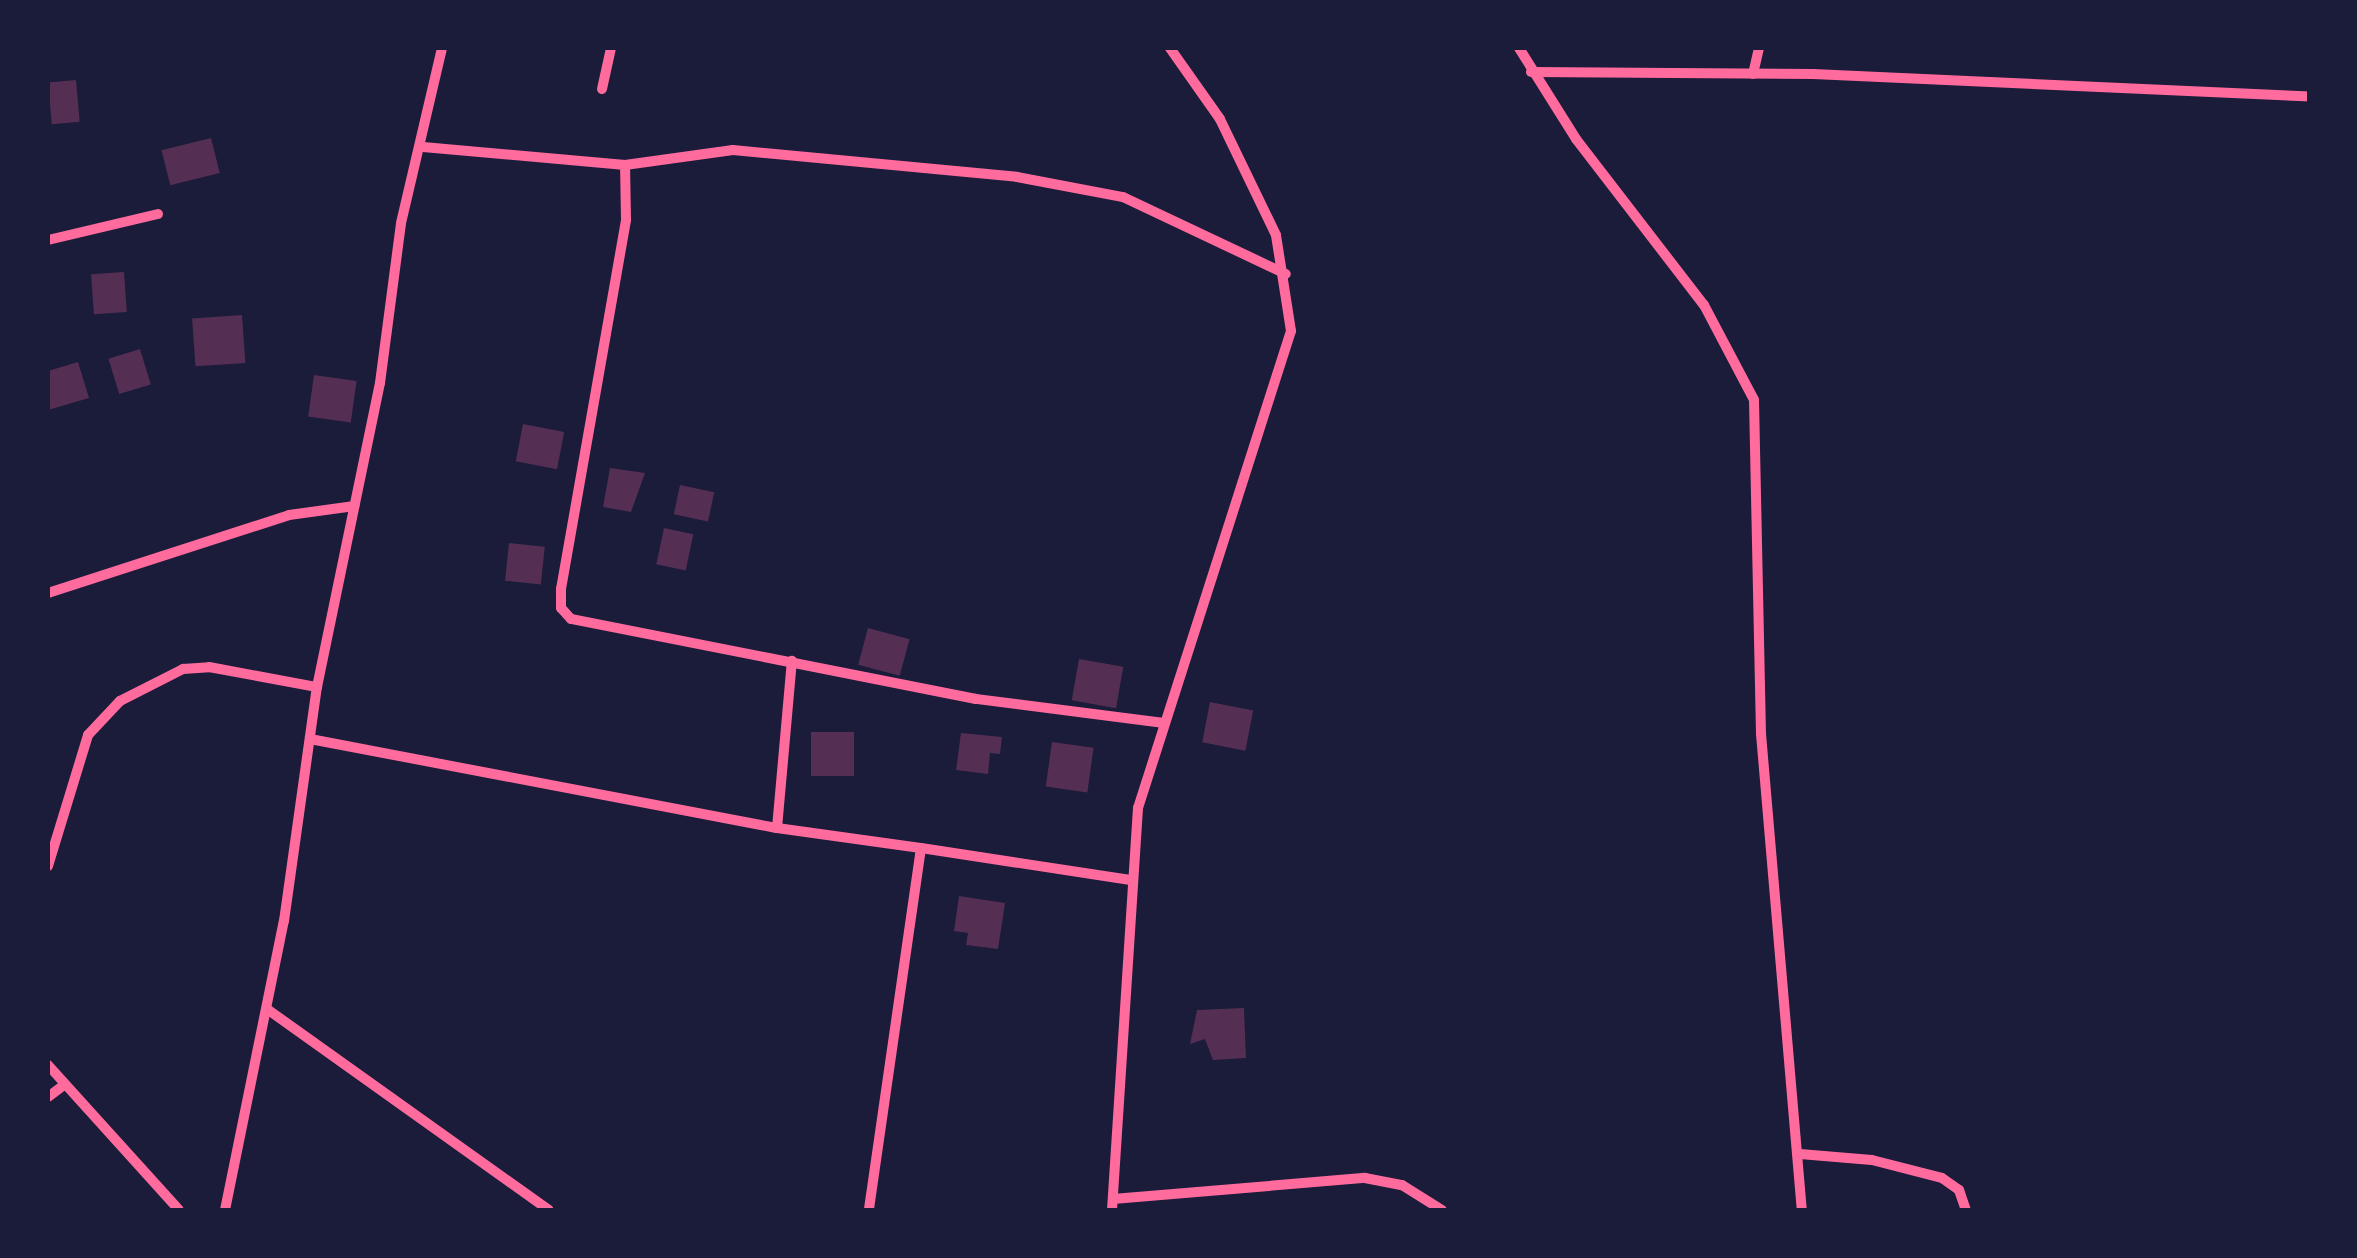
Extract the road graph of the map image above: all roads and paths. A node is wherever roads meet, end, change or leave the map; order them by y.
1 (442, 48) edge
2 (611, 48) edge
3 (1170, 48) edge
4 (1519, 48) edge
5 (1759, 48) edge
6 (1531, 72) junction
7 (1753, 74) junction
8 (602, 88) dead end
9 (2310, 97) edge
10 (423, 147) junction
11 (626, 164) junction
12 (158, 214) dead end
13 (48, 240) edge
14 (1286, 274) junction
15 (354, 506) junction
16 (48, 593) edge
17 (792, 662) junction
18 (317, 687) junction
19 (1164, 723) junction
20 (310, 738) junction
21 (777, 828) junction
22 (921, 848) junction
23 (48, 866) edge
24 (1131, 880) junction
25 (267, 1010) junction
26 (48, 1065) edge
27 (64, 1085) junction
28 (48, 1097) edge
29 (1800, 1154) junction
30 (1113, 1205) edge
31 (179, 1210) edge
32 (224, 1210) edge
33 (549, 1210) edge
34 (869, 1210) edge
35 (1442, 1210) edge
36 (1802, 1210) edge
37 (1966, 1210) edge

1 - 10 street
2 - 8 street
3 - 14 street
4 - 6 street
5 - 7 street
6 - 7 street
6 - 29 street
7 - 9 street
10 - 11 street
10 - 15 street
11 - 14 street
11 - 17 street
12 - 13 street
14 - 19 street
15 - 16 street
15 - 18 street
17 - 19 street
17 - 21 street
18 - 20 street
18 - 23 street
19 - 24 street
20 - 21 street
20 - 25 street
21 - 22 street
22 - 24 street
22 - 34 street
24 - 30 street
25 - 32 street
25 - 33 street
26 - 27 street
27 - 28 street
27 - 31 street
29 - 36 street
29 - 37 street
30 - 35 street

